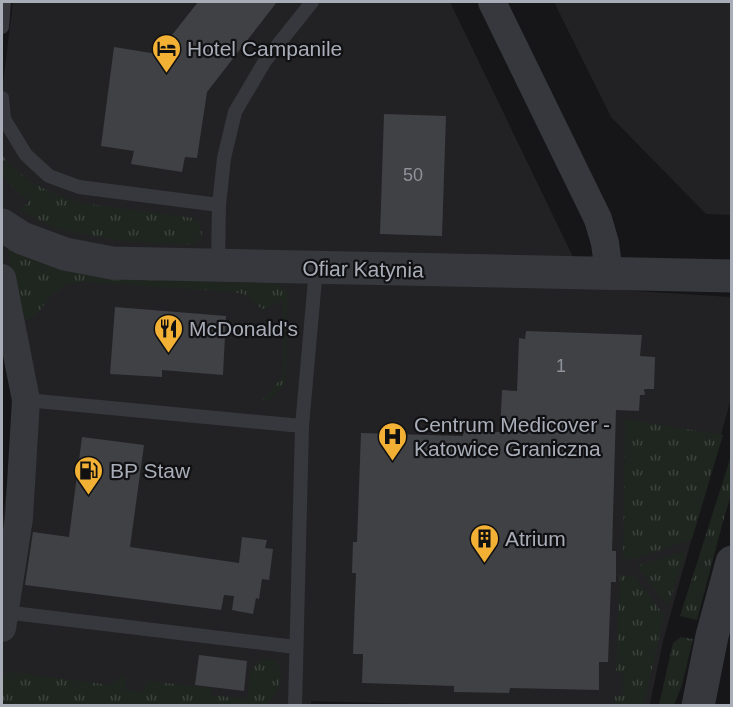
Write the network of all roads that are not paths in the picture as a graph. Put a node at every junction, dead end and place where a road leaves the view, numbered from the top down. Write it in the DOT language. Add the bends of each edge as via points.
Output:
graph roads {
  1 [pos="4,2"];
  2 [pos="312,2"];
  3 [pos="492,2"];
  4 [pos="2,27"];
  5 [pos="2,98"];
  6 [pos="219,206"];
  7 [pos="2,225"];
  8 [pos="218,265"];
  9 [pos="316,268"];
  10 [pos="609,274"];
  11 [pos="732,276"];
  12 [pos="2,278"];
  13 [pos="26,400"];
  14 [pos="302,426"];
  15 [pos="732,562"];
  16 [pos="3,620"];
  17 [pos="296,647"];
  18 [pos="295,705"];
  19 [pos="698,705"];
  1 -- 4 [label="lane"];
  2 -- 6 [label="lane" via="266,62 235,112 224,158"];
  3 -- 10 [label="street" via="598,219"];
  5 -- 6 [label="lane" via="4,119 26,155 49,176 79,187"];
  6 -- 8 [label="lane"];
  7 -- 8 [label="street, Ofiar Katynia" via="22,238 65,254 112,263"];
  8 -- 9 [label="street, Ofiar Katynia"];
  9 -- 10 [label="street, Ofiar Katynia"];
  9 -- 14 [label="lane"];
  10 -- 11 [label="street, Ofiar Katynia"];
  12 -- 13 [label="street"];
  13 -- 14 [label="lane"];
  13 -- 16 [label="street" via="18,518"];
  14 -- 17 [label="lane"];
  15 -- 19 [label="street"];
  16 -- 17 [label="lane"];
  17 -- 18 [label="lane"];
}
